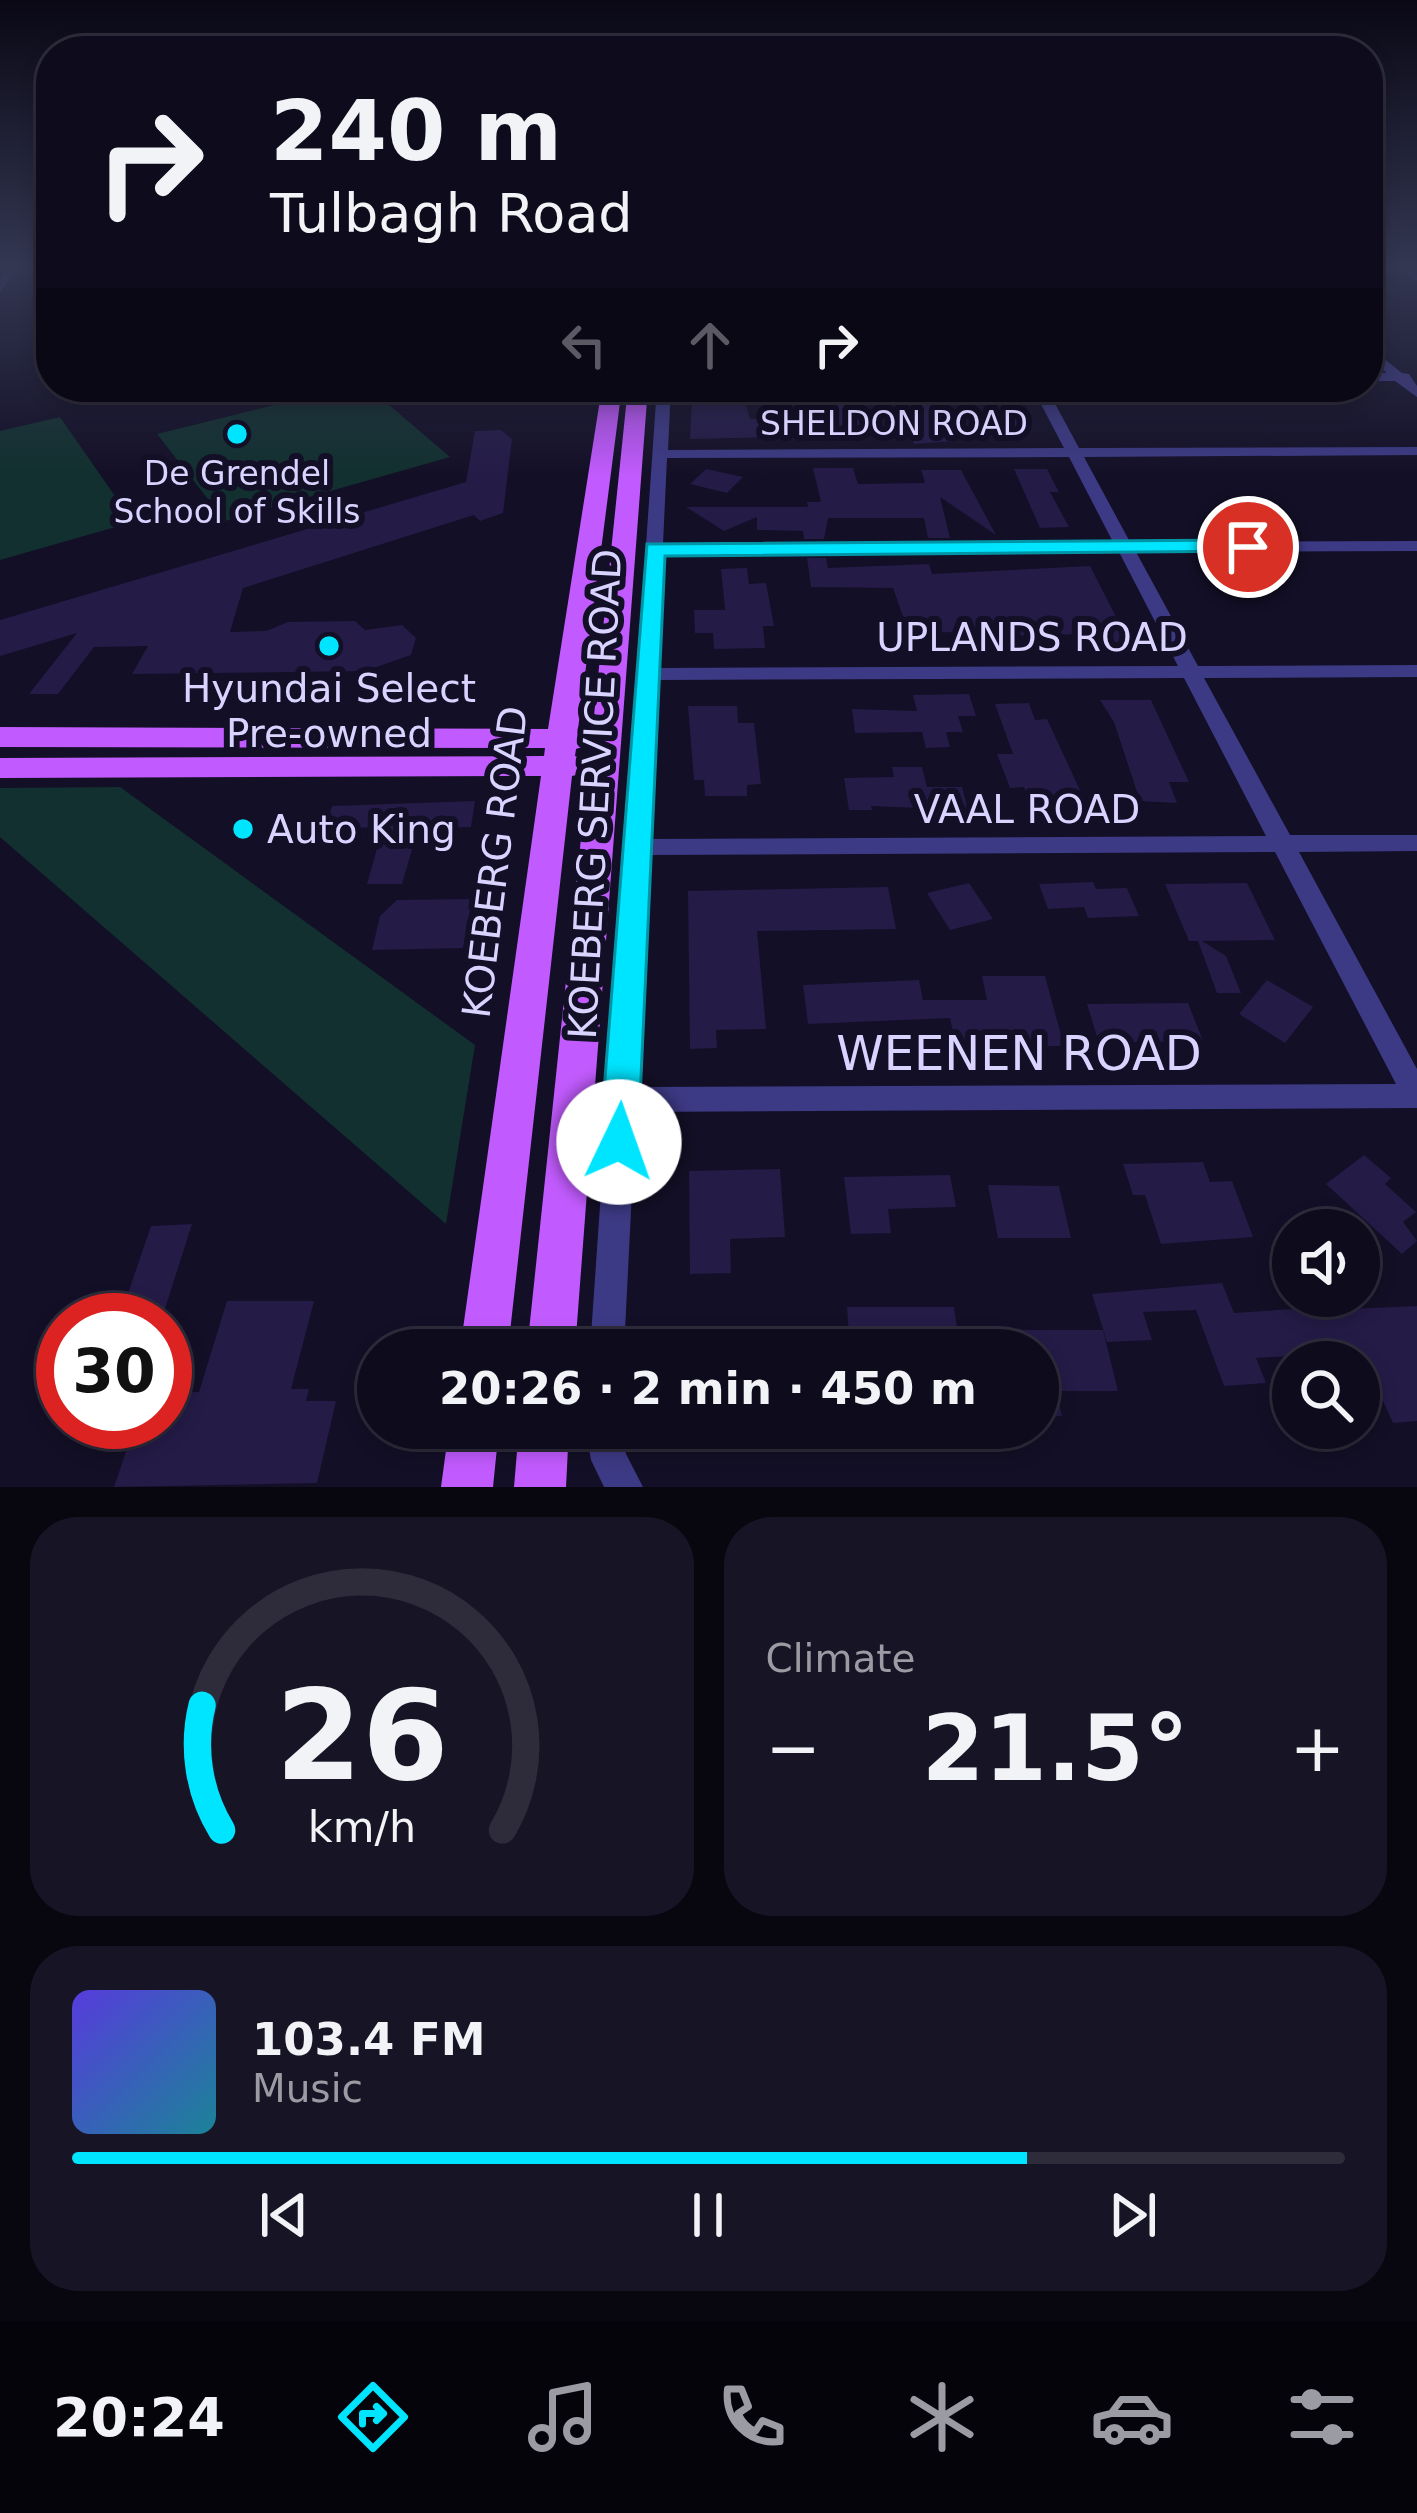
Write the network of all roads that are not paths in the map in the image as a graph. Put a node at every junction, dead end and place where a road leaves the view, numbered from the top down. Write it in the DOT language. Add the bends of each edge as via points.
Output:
graph roads {
  1 [pos="1383,363"];
  2 [pos="1399,376"];
  3 [pos="1417,376"];
  4 [pos="1383,377"];
  5 [pos="1417,393"];
  6 [pos="610,402"];
  7 [pos="636,402"];
  8 [pos="663,402"];
  9 [pos="1047,402"];
  10 [pos="1417,451"];
  11 [pos="1073,452"];
  12 [pos="660,454"];
  13 [pos="1417,546"];
  14 [pos="1122,547"];
  15 [pos="655,549"];
  16 [pos="1417,670"];
  17 [pos="1196,672"];
  18 [pos="647,674"];
  19 [pos="0,737"];
  20 [pos="561,753"];
  21 [pos="601,753"];
  22 [pos="0,768"];
  23 [pos="1417,843"];
  24 [pos="1285,844"];
  25 [pos="637,847"];
  26 [pos="1417,1096"];
  27 [pos="621,1100"];
  28 [pos="487,1329"];
  29 [pos="553,1329"];
  30 [pos="608,1329"];
  31 [pos="472,1449"];
  32 [pos="543,1449"];
  33 [pos="607,1449"];
  34 [pos="467,1487"];
  35 [pos="540,1487"];
  36 [pos="625,1487"];
  1 -- 2 [label="street"];
  2 -- 3 [label="street"];
  2 -- 4 [label="street"];
  2 -- 5 [label="street"];
  6 -- 20 [label="main road, KOEBERG ROAD"];
  7 -- 21 [label="main road"];
  8 -- 12 [label="street, KOEBERG SERVICE ROAD"];
  9 -- 11 [label="street"];
  10 -- 11 [label="street, SHELDON ROAD"];
  11 -- 12 [label="street, SHELDON ROAD"];
  11 -- 14 [label="street"];
  12 -- 15 [label="street, KOEBERG SERVICE ROAD"];
  13 -- 14 [label="street"];
  14 -- 15 [label="street"];
  14 -- 17 [label="street"];
  15 -- 18 [label="street, KOEBERG SERVICE ROAD"];
  16 -- 17 [label="street, UPLANDS ROAD"];
  17 -- 18 [label="street, UPLANDS ROAD"];
  17 -- 24 [label="street"];
  18 -- 25 [label="street, KOEBERG SERVICE ROAD"];
  19 -- 20 [label="main road"];
  20 -- 21 [label="main road"];
  20 -- 22 [label="main road"];
  20 -- 28 [label="main road, KOEBERG ROAD"];
  21 -- 29 [label="main road"];
  23 -- 24 [label="street, VAAL ROAD"];
  24 -- 25 [label="street, VAAL ROAD"];
  24 -- 26 [label="street"];
  25 -- 27 [label="street, KOEBERG SERVICE ROAD"];
  26 -- 27 [label="street, WEENEN ROAD"];
  27 -- 30 [label="street, KOEBERG SERVICE ROAD"];
  31 -- 34 [label="main road"];
  32 -- 35 [label="main road"];
  33 -- 36 [label="street"];
}
